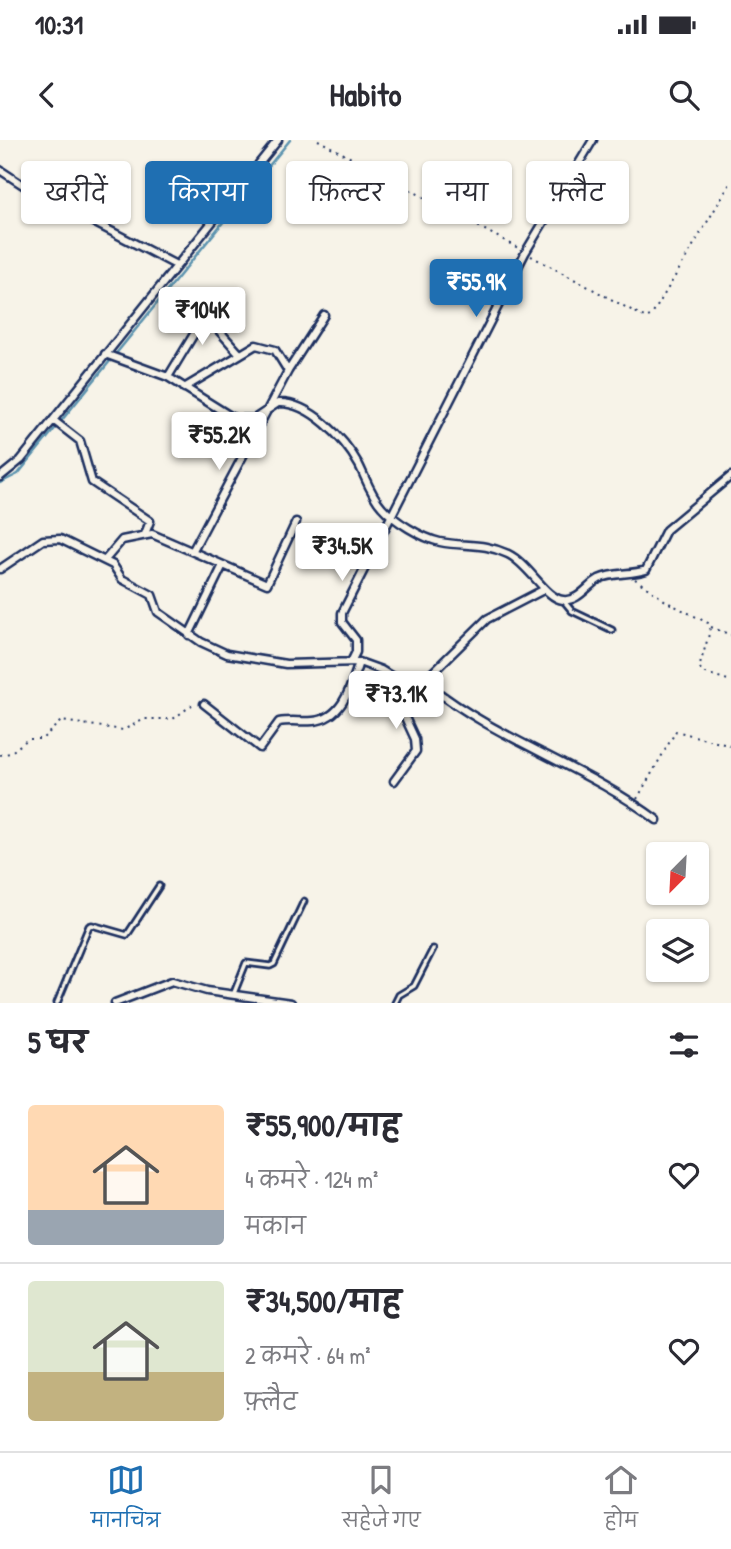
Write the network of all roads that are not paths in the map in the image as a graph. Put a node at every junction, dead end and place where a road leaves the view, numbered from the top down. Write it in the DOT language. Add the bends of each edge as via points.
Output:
graph roads {
  1 [pos="278,140"];
  2 [pos="593,140"];
  3 [pos="0,170"];
  4 [pos="176,265"];
  5 [pos="324,314"];
  6 [pos="239,353"];
  7 [pos="107,355"];
  8 [pos="288,371"];
  9 [pos="167,377"];
  10 [pos="184,388"];
  11 [pos="270,406"];
  12 [pos="57,423"];
  13 [pos="731,476"];
  14 [pos="0,477"];
  15 [pos="391,515"];
  16 [pos="296,522"];
  17 [pos="145,534"];
  18 [pos="193,550"];
  19 [pos="105,560"];
  20 [pos="223,565"];
  21 [pos="0,569"];
  22 [pos="545,589"];
  23 [pos="563,600"];
  24 [pos="612,630"];
  25 [pos="189,635"];
  26 [pos="351,662"];
  27 [pos="359,662"];
  28 [pos="412,689"];
  29 [pos="444,696"];
  30 [pos="204,704"];
  31 [pos="394,781"];
  32 [pos="657,820"];
  33 [pos="159,886"];
  34 [pos="304,901"];
  35 [pos="433,949"];
  36 [pos="233,995"];
  37 [pos="57,1003"];
  38 [pos="115,1003"];
  39 [pos="291,1003"];
  40 [pos="395,1003"];
  1 -- 4 [label="street"];
  2 -- 15 [label="street" via="525,253"];
  3 -- 4 [label="street"];
  4 -- 7 [label="street"];
  5 -- 8 [label="street"];
  6 -- 8 [label="street" via="256,345 270,347"];
  6 -- 9 [label="street" via="215,326 204,322"];
  6 -- 10 [label="street"];
  7 -- 9 [label="street"];
  7 -- 12 [label="street"];
  8 -- 11 [label="street"];
  9 -- 10 [label="street"];
  10 -- 11 [label="street" via="235,418 254,419"];
  11 -- 15 [label="street" via="287,403 300,407 330,428 358,463 374,497"];
  11 -- 18 [label="street"];
  12 -- 14 [label="street"];
  12 -- 17 [label="street" via="80,441 92,482 150,521"];
  13 -- 23 [label="street" via="666,530 646,570 600,579 572,599"];
  15 -- 22 [label="street" via="433,540 474,543 506,553 527,565"];
  15 -- 26 [label="street" via="342,613 342,622 356,640"];
  16 -- 20 [label="street" via="267,584"];
  17 -- 18 [label="street"];
  17 -- 19 [label="street" via="122,540"];
  18 -- 20 [label="street"];
  19 -- 21 [label="street" via="51,538"];
  19 -- 25 [label="street" via="117,568 122,579 149,592 158,612"];
  20 -- 25 [label="street"];
  22 -- 23 [label="street"];
  22 -- 29 [label="street" via="487,619 429,676 430,686"];
  23 -- 24 [label="lane" via="572,611"];
  25 -- 26 [label="street" via="227,654 257,661"];
  26 -- 27 [label="street"];
  27 -- 28 [label="street"];
  27 -- 30 [label="street" via="350,691 338,709 316,721 279,722 260,748"];
  28 -- 29 [label="street"];
  28 -- 31 [label="street" via="403,713 416,751"];
  29 -- 32 [label="street" via="635,803"];
  33 -- 37 [label="lane" via="127,935 89,926"];
  34 -- 36 [label="lane" via="274,964 246,962"];
  35 -- 40 [label="lane" via="414,986"];
  36 -- 38 [label="street" via="172,981"];
  36 -- 39 [label="street"];
}
